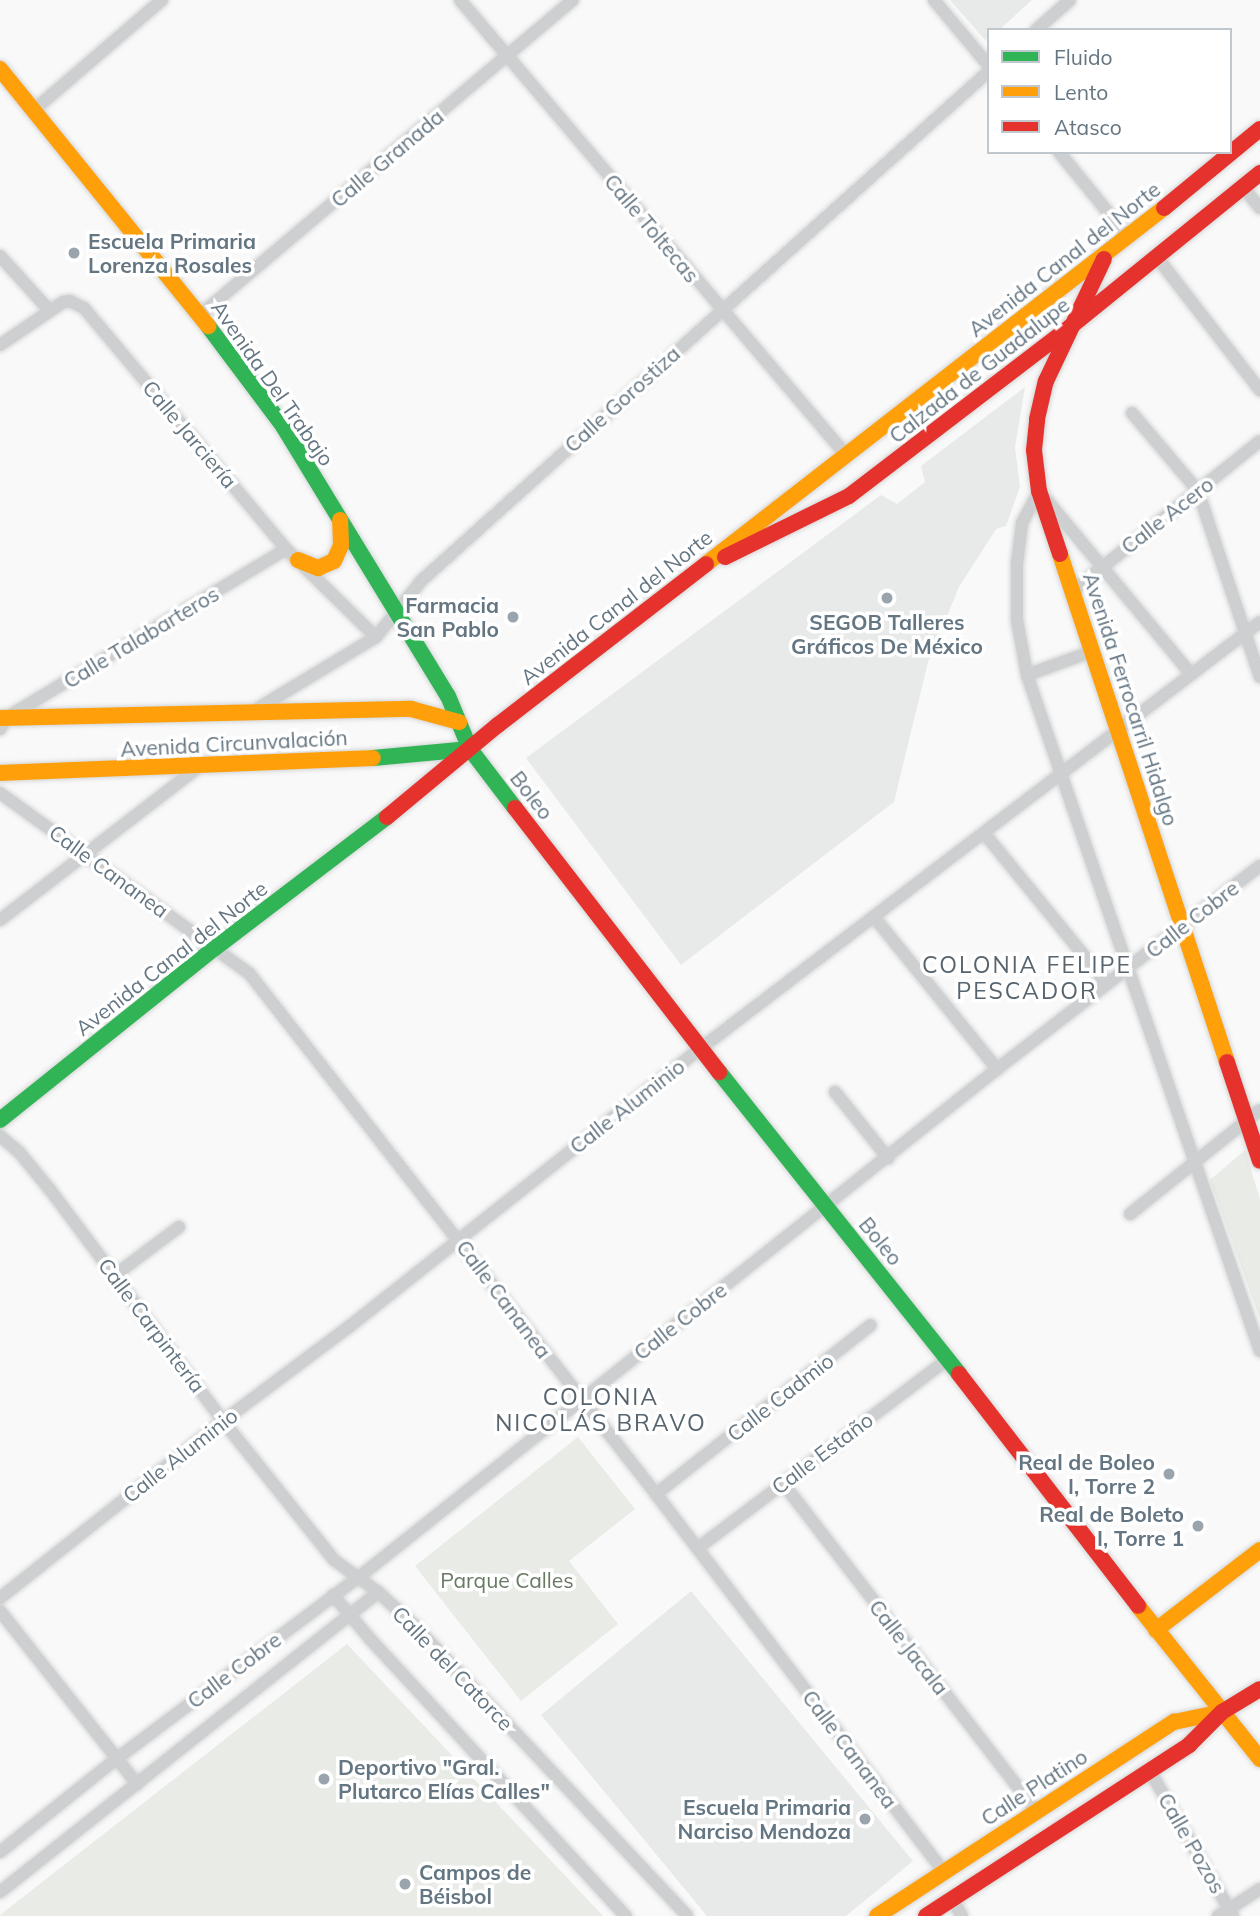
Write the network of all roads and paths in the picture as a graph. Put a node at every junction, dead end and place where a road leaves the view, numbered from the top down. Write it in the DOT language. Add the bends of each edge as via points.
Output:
graph roads {
  1 [pos="161,0"];
  2 [pos="460,0"];
  3 [pos="573,0"];
  4 [pos="934,0"];
  5 [pos="1070,0"];
  6 [pos="1038,28"];
  7 [pos="506,57"];
  8 [pos="987,66"];
  9 [pos="0,69"];
  10 [pos="987,71"];
  11 [pos="34,110"];
  12 [pos="1260,129"];
  13 [pos="1232,152"];
  14 [pos="1061,154"];
  15 [pos="1229,154"];
  16 [pos="1260,173"];
  17 [pos="1243,187"];
  18 [pos="1260,208"];
  19 [pos="1128,237"];
  20 [pos="1107,253"];
  21 [pos="0,256"];
  22 [pos="1156,256"];
  23 [pos="48,309"];
  24 [pos="721,309"];
  25 [pos="200,315"];
  26 [pos="1070,327"];
  27 [pos="0,345"];
  28 [pos="1260,390"];
  29 [pos="1132,413"];
  30 [pos="1260,441"];
  31 [pos="846,455"];
  32 [pos="1039,491"];
  33 [pos="1198,491"];
  34 [pos="340,520"];
  35 [pos="292,555"];
  36 [pos="1104,565"];
  37 [pos="702,566"];
  38 [pos="1074,590"];
  39 [pos="397,610"];
  40 [pos="1260,622"];
  41 [pos="1245,633"];
  42 [pos="376,637"];
  43 [pos="1093,651"];
  44 [pos="1191,674"];
  45 [pos="1027,675"];
  46 [pos="1260,677"];
  47 [pos="250,713"];
  48 [pos="2,722"];
  49 [pos="459,722"];
  50 [pos="1119,732"];
  51 [pos="470,749"];
  52 [pos="200,766"];
  53 [pos="0,773"];
  54 [pos="1061,774"];
  55 [pos="0,793"];
  56 [pos="984,833"];
  57 [pos="84,853"];
  58 [pos="1260,866"];
  59 [pos="874,917"];
  60 [pos="0,920"];
  61 [pos="1182,925"];
  62 [pos="215,948"];
  63 [pos="1130,968"];
  64 [pos="1107,984"];
  65 [pos="700,1049"];
  66 [pos="998,1069"];
  67 [pos="835,1092"];
  68 [pos="1254,1115"];
  69 [pos="0,1120"];
  70 [pos="0,1136"];
  71 [pos="888,1158"];
  72 [pos="1260,1161"];
  73 [pos="1196,1162"];
  74 [pos="825,1207"];
  75 [pos="1130,1214"];
  76 [pos="179,1227"];
  77 [pos="458,1238"];
  78 [pos="115,1275"];
  79 [pos="871,1325"];
  80 [pos="1260,1351"];
  81 [pos="948,1359"];
  82 [pos="581,1399"];
  83 [pos="223,1421"];
  84 [pos="782,1482"];
  85 [pos="656,1494"];
  86 [pos="698,1548"];
  87 [pos="1260,1550"];
  88 [pos="359,1577"];
  89 [pos="378,1592"];
  90 [pos="333,1595"];
  91 [pos="0,1598"];
  92 [pos="0,1611"];
  93 [pos="350,1617"];
  94 [pos="1156,1630"];
  95 [pos="1260,1689"];
  96 [pos="1222,1712"];
  97 [pos="1260,1759"];
  98 [pos="115,1760"];
  99 [pos="1150,1771"];
  100 [pos="137,1784"];
  101 [pos="1036,1811"];
  102 [pos="0,1852"];
  103 [pos="944,1872"];
  104 [pos="1260,1889"];
  105 [pos="0,1892"];
  106 [pos="952,1899"];
  107 [pos="1227,1914"];
  108 [pos="626,1916"];
  109 [pos="687,1916"];
  110 [pos="877,1916"];
  111 [pos="926,1916"];
  112 [pos="962,1916"];
  1 -- 11 [label="street"];
  2 -- 7 [label="street, Calle Toltecas"];
  3 -- 7 [label="street, Calle Granada"];
  4 -- 8 [label="street"];
  5 -- 6 [label="street"];
  7 -- 24 [label="street, Calle Toltecas"];
  7 -- 25 [label="street, Calle Granada"];
  9 -- 11 [label="main road, Avenida Del Trabajo"];
  10 -- 24 [label="street, Calle Gorostiza"];
  11 -- 25 [label="main road, Avenida Del Trabajo"];
  12 -- 13 [label="main road, Avenida Canal del Norte"];
  14 -- 19 [label="street"];
  15 -- 19 [label="main road, Avenida Canal del Norte"];
  16 -- 17 [label="main road, Calzada de Guadalupe"];
  17 -- 18 [label="street"];
  17 -- 22 [label="main road, Calzada de Guadalupe"];
  19 -- 20 [label="main road, Avenida Canal del Norte"];
  20 -- 26 [label="main road, Avenida Ferrocarril Hidalgo"];
  20 -- 31 [label="main road, Avenida Canal del Norte"];
  21 -- 23 [label="street"];
  22 -- 26 [label="main road, Calzada de Guadalupe"];
  22 -- 28 [label="street"];
  23 -- 27 [label="street"];
  23 -- 35 [label="street, Calle Jarciería" via="70,301 84,308"];
  24 -- 31 [label="street, Calle Toltecas"];
  24 -- 39 [label="street, Calle Gorostiza" via="421,581"];
  25 -- 34 [label="main road, Avenida Del Trabajo" via="283,426"];
  26 -- 32 [label="main road, Avenida Ferrocarril Hidalgo" via="1046,381 1037,419 1034,450"];
  26 -- 37 [label="main road, Calzada de Guadalupe" via="849,496"];
  29 -- 33 [label="street"];
  30 -- 33 [label="street, Calle Acero"];
  31 -- 37 [label="main road, Avenida Canal del Norte"];
  32 -- 36 [label="street"];
  32 -- 38 [label="main road, Avenida Ferrocarril Hidalgo"];
  32 -- 45 [label="street" via="1022,523 1018,555 1017,620"];
  33 -- 36 [label="street, Calle Acero"];
  33 -- 41 [label="street"];
  34 -- 35 [label="main road" via="341,545 334,561 318,568"];
  34 -- 39 [label="main road, Avenida Del Trabajo"];
  35 -- 42 [label="street, Calle Jarciería"];
  35 -- 48 [label="street, Calle Talabarteros"];
  36 -- 38 [label="street, Calle Acero"];
  36 -- 44 [label="street"];
  37 -- 51 [label="main road, Avenida Canal del Norte"];
  38 -- 43 [label="main road, Avenida Ferrocarril Hidalgo"];
  39 -- 42 [label="street, Calle Gorostiza"];
  39 -- 49 [label="main road, Avenida Del Trabajo"];
  40 -- 41 [label="street, Calle Aluminio"];
  41 -- 44 [label="street, Calle Aluminio"];
  41 -- 46 [label="street"];
  42 -- 47 [label="street, Calle Gorostiza"];
  43 -- 45 [label="street"];
  43 -- 50 [label="main road, Avenida Ferrocarril Hidalgo"];
  44 -- 50 [label="street, Calle Aluminio"];
  45 -- 54 [label="street"];
  47 -- 48 [label="main road, Avenida Circunvalación"];
  47 -- 49 [label="main road, Avenida Circunvalación" via="411,709"];
  49 -- 51 [label="main road, Avenida Del Trabajo"];
  50 -- 54 [label="street, Calle Aluminio"];
  50 -- 61 [label="main road, Avenida Ferrocarril Hidalgo"];
  51 -- 52 [label="main road, Avenida Circunvalación"];
  51 -- 62 [label="main road, Avenida Canal del Norte"];
  51 -- 65 [label="main road, Boleo"];
  52 -- 53 [label="main road, Avenida Circunvalación"];
  52 -- 57 [label="street"];
  54 -- 56 [label="street, Calle Aluminio"];
  54 -- 63 [label="street"];
  55 -- 57 [label="street, Calle Cananea"];
  56 -- 59 [label="street, Calle Aluminio"];
  56 -- 64 [label="street"];
  57 -- 60 [label="street"];
  57 -- 62 [label="street, Calle Cananea"];
  58 -- 61 [label="street, Calle Cobre"];
  59 -- 65 [label="street, Calle Aluminio"];
  59 -- 66 [label="street"];
  61 -- 63 [label="street, Calle Cobre"];
  61 -- 68 [label="main road, Avenida Ferrocarril Hidalgo"];
  62 -- 69 [label="main road, Avenida Canal del Norte"];
  62 -- 77 [label="street, Calle Cananea" via="249,973"];
  63 -- 64 [label="street, Calle Cobre"];
  63 -- 73 [label="street"];
  64 -- 66 [label="street, Calle Cobre"];
  65 -- 74 [label="main road, Boleo"];
  65 -- 77 [label="street, Calle Aluminio"];
  66 -- 71 [label="street, Calle Cobre"];
  67 -- 71 [label="street"];
  68 -- 72 [label="main road, Avenida Ferrocarril Hidalgo"];
  68 -- 73 [label="street"];
  70 -- 78 [label="street, Calle Carpintería" via="19,1152"];
  71 -- 74 [label="street, Calle Cobre"];
  73 -- 75 [label="street"];
  73 -- 80 [label="street"];
  74 -- 81 [label="main road, Boleo"];
  74 -- 82 [label="street, Calle Cobre"];
  76 -- 78 [label="street"];
  77 -- 82 [label="street, Calle Cananea"];
  77 -- 83 [label="street, Calle Aluminio" via="351,1326"];
  78 -- 83 [label="street, Calle Carpintería"];
  79 -- 85 [label="street, Calle Cadmio"];
  81 -- 84 [label="street, Calle Estaño"];
  81 -- 94 [label="main road, Boleo"];
  82 -- 85 [label="street, Calle Cananea"];
  82 -- 88 [label="street, Calle Cobre"];
  83 -- 88 [label="street, Calle Carpintería" via="334,1560"];
  83 -- 91 [label="street, Calle Aluminio"];
  84 -- 86 [label="street, Calle Estaño"];
  84 -- 101 [label="street, Calle Jacala"];
  85 -- 86 [label="street, Calle Cananea"];
  86 -- 103 [label="street, Calle Cananea"];
  87 -- 94 [label="main road"];
  88 -- 89 [label="street, Calle del Catorce"];
  88 -- 90 [label="street, Calle Cobre"];
  89 -- 93 [label="street, Calle Cobre"];
  89 -- 109 [label="street, Calle del Catorce"];
  90 -- 93 [label="street, Calle del Catorce"];
  90 -- 98 [label="street, Calle Cobre"];
  92 -- 98 [label="street"];
  93 -- 100 [label="street, Calle Cobre"];
  93 -- 108 [label="street, Calle del Catorce"];
  94 -- 96 [label="main road, Boleo"];
  95 -- 96 [label="main road, Calle Platino"];
  96 -- 97 [label="main road, Boleo"];
  96 -- 99 [label="main road, Calle Platino" via="1189,1745"];
  96 -- 101 [label="main road, Calle Platino" via="1174,1721"];
  98 -- 100 [label="street"];
  98 -- 102 [label="street, Calle Cobre"];
  99 -- 106 [label="main road, Calle Platino"];
  99 -- 107 [label="street, Calle Pozos"];
  100 -- 105 [label="street, Calle Cobre"];
  101 -- 103 [label="main road, Calle Platino"];
  103 -- 110 [label="main road, Calle Platino"];
  104 -- 107 [label="street"];
  106 -- 111 [label="main road, Calle Platino"];
  106 -- 112 [label="street"];
}
